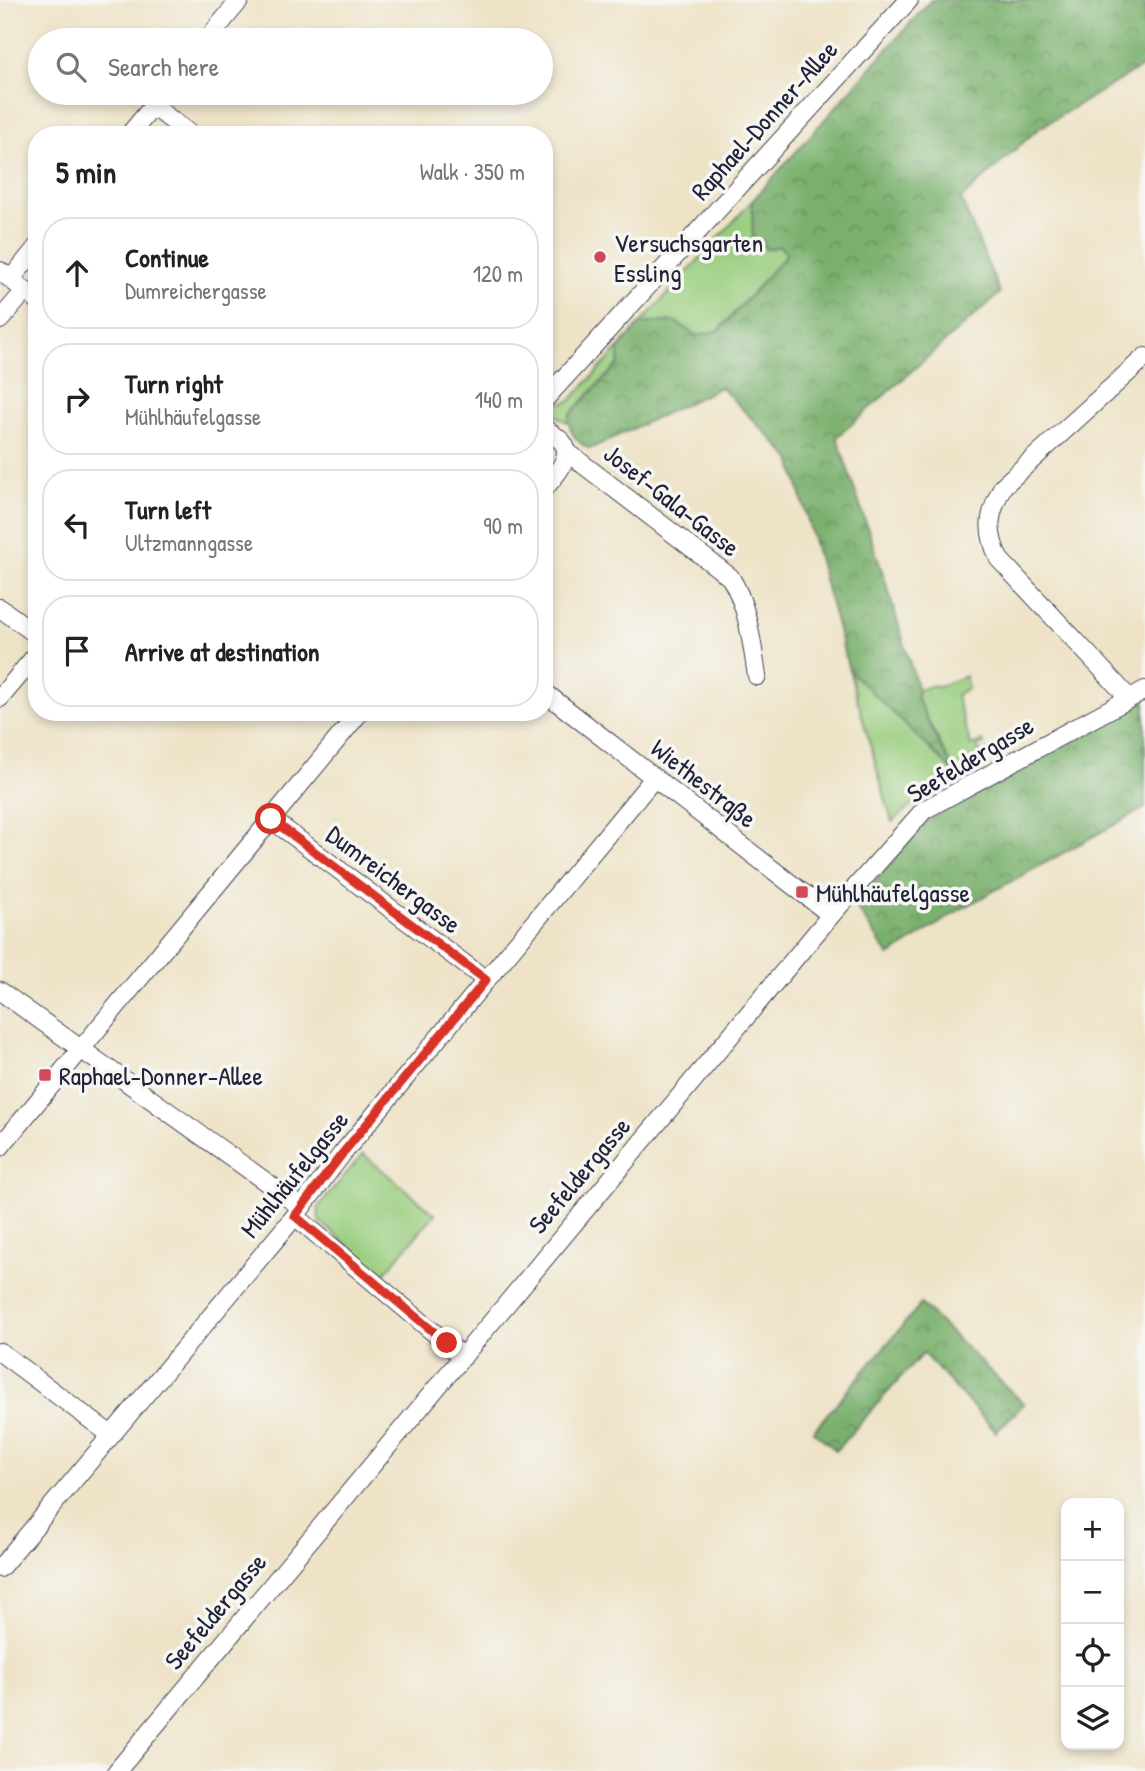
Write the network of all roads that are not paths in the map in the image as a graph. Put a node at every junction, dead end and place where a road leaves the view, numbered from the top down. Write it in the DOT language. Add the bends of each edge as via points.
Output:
graph roads {
  1 [pos="240,0"];
  2 [pos="909,0"];
  3 [pos="217,28"];
  4 [pos="154,105"];
  5 [pos="164,105"];
  6 [pos="136,126"];
  7 [pos="183,126"];
  8 [pos="28,255"];
  9 [pos="5,275"];
  10 [pos="28,293"];
  11 [pos="28,297"];
  12 [pos="0,320"];
  13 [pos="1145,358"];
  14 [pos="553,390"];
  15 [pos="553,435"];
  16 [pos="567,452"];
  17 [pos="553,477"];
  18 [pos="0,608"];
  19 [pos="28,628"];
  20 [pos="28,665"];
  21 [pos="757,676"];
  22 [pos="1145,690"];
  23 [pos="0,698"];
  24 [pos="1129,698"];
  25 [pos="553,699"];
  26 [pos="353,721"];
  27 [pos="654,778"];
  28 [pos="271,819"];
  29 [pos="831,915"];
  30 [pos="486,980"];
  31 [pos="0,992"];
  32 [pos="80,1050"];
  33 [pos="0,1147"];
  34 [pos="298,1212"];
  35 [pos="0,1352"];
  36 [pos="463,1357"];
  37 [pos="111,1435"];
  38 [pos="0,1568"];
  39 [pos="117,1771"];
  1 -- 3 [label="street"];
  2 -- 14 [label="street, Raphael-Donner-Allee"];
  4 -- 6 [label="street"];
  5 -- 7 [label="street"];
  8 -- 9 [label="street"];
  9 -- 10 [label="street"];
  11 -- 12 [label="street"];
  13 -- 24 [label="street" via="1003,486 989,523 999,559"];
  15 -- 16 [label="street"];
  16 -- 17 [label="street"];
  16 -- 21 [label="street, Josef-Gala-Gasse" via="730,577"];
  18 -- 19 [label="street"];
  20 -- 23 [label="street"];
  22 -- 24 [label="street, Seefeldergasse"];
  24 -- 29 [label="street, Seefeldergasse" via="924,810"];
  25 -- 27 [label="street, Wiethestraße"];
  26 -- 28 [label="street"];
  27 -- 29 [label="street, Wiethestraße"];
  27 -- 30 [label="street, Mühlhäufelgasse"];
  28 -- 30 [label="street, Dumreichergasse"];
  28 -- 32 [label="street"];
  29 -- 36 [label="street, Seefeldergasse"];
  30 -- 34 [label="street, Mühlhäufelgasse"];
  31 -- 32 [label="street"];
  32 -- 33 [label="street"];
  32 -- 34 [label="street"];
  34 -- 36 [label="street"];
  34 -- 37 [label="street, Mühlhäufelgasse"];
  35 -- 37 [label="street"];
  36 -- 39 [label="street, Seefeldergasse"];
  37 -- 38 [label="street, Mühlhäufelgasse"];
}
